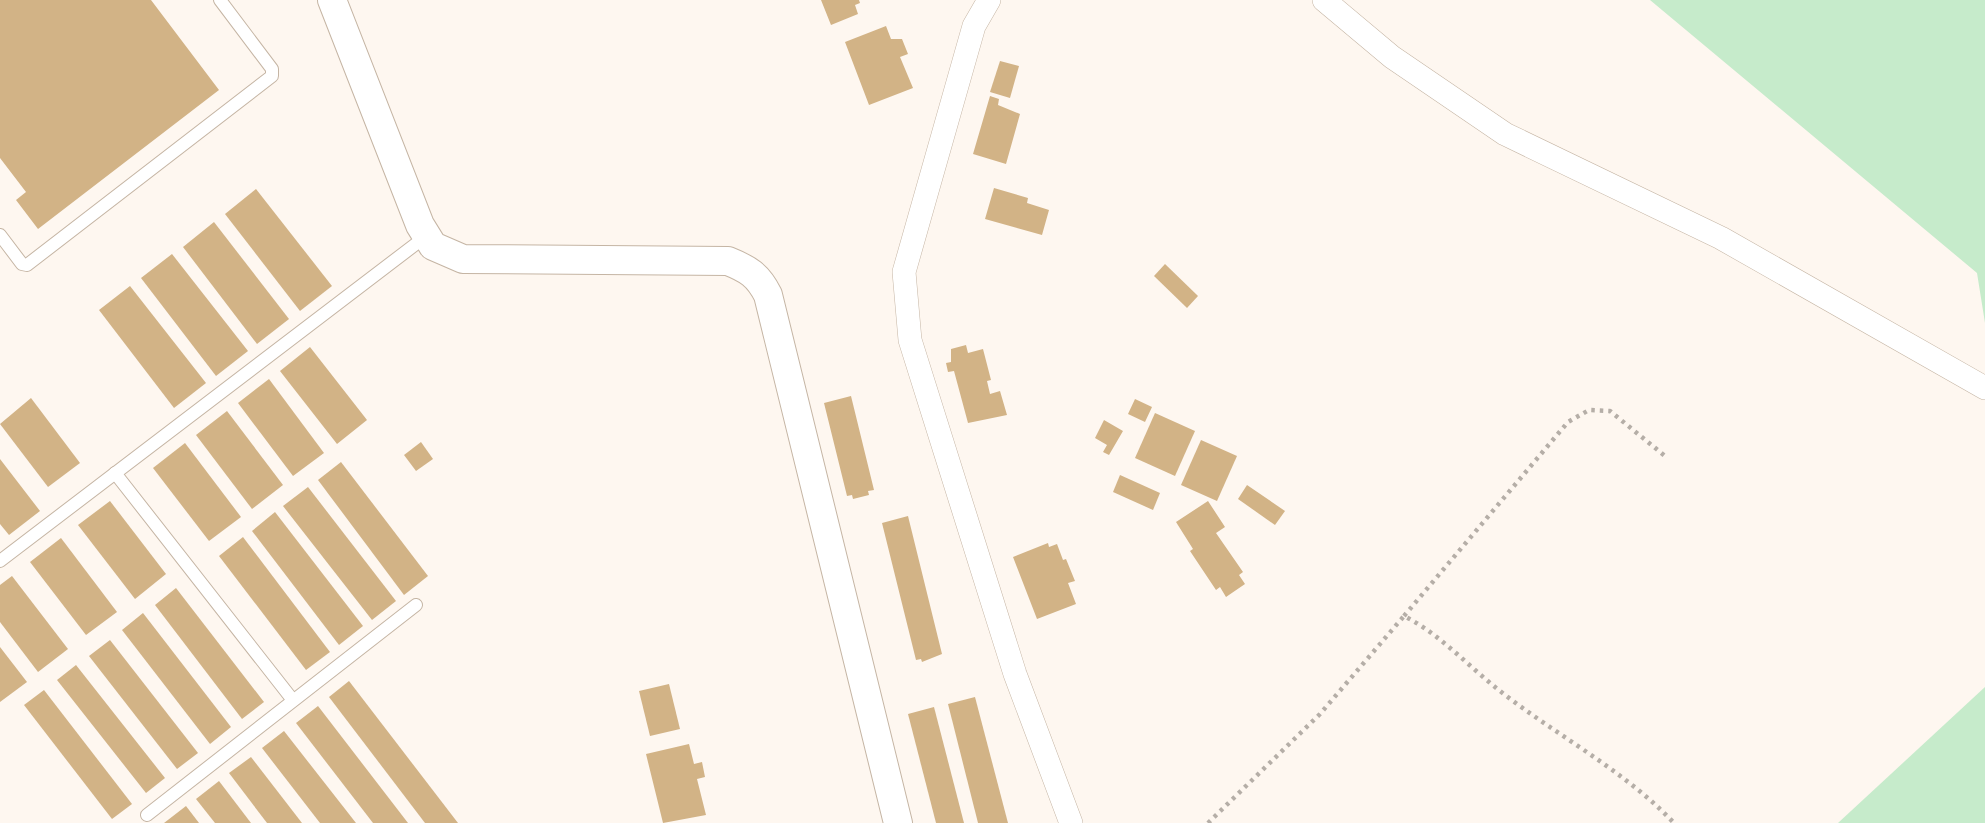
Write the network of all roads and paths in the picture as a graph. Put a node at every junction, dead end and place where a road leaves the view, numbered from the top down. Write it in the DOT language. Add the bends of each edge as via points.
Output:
graph roads {
  1 [pos="220,0"];
  2 [pos="332,0"];
  3 [pos="989,0"];
  4 [pos="1324,0"];
  5 [pos="0,236"];
  6 [pos="425,237"];
  7 [pos="1985,388"];
  8 [pos="1665,456"];
  9 [pos="115,473"];
  10 [pos="0,561"];
  11 [pos="416,605"];
  12 [pos="1404,616"];
  13 [pos="292,699"];
  14 [pos="147,815"];
  15 [pos="898,823"];
  16 [pos="1071,823"];
  17 [pos="1208,823"];
  18 [pos="1674,823"];
  1 -- 5 [label="lane" via="272,68 272,76 27,265"];
  2 -- 6 [label="street"];
  3 -- 16 [label="street" via="974,26 904,272 905,305 910,340 1015,674"];
  4 -- 7 [label="street" via="1392,57 1505,134 1721,238"];
  6 -- 9 [label="lane"];
  6 -- 15 [label="street" via="443,253 463,259 704,259 728,261 760,279 768,295"];
  8 -- 12 [label="path" via="1610,411 1590,410 1568,422"];
  9 -- 10 [label="lane"];
  9 -- 13 [label="lane"];
  11 -- 13 [label="lane"];
  12 -- 17 [label="path" via="1320,714"];
  12 -- 18 [label="path" via="1643,793"];
  13 -- 14 [label="lane"];
}
